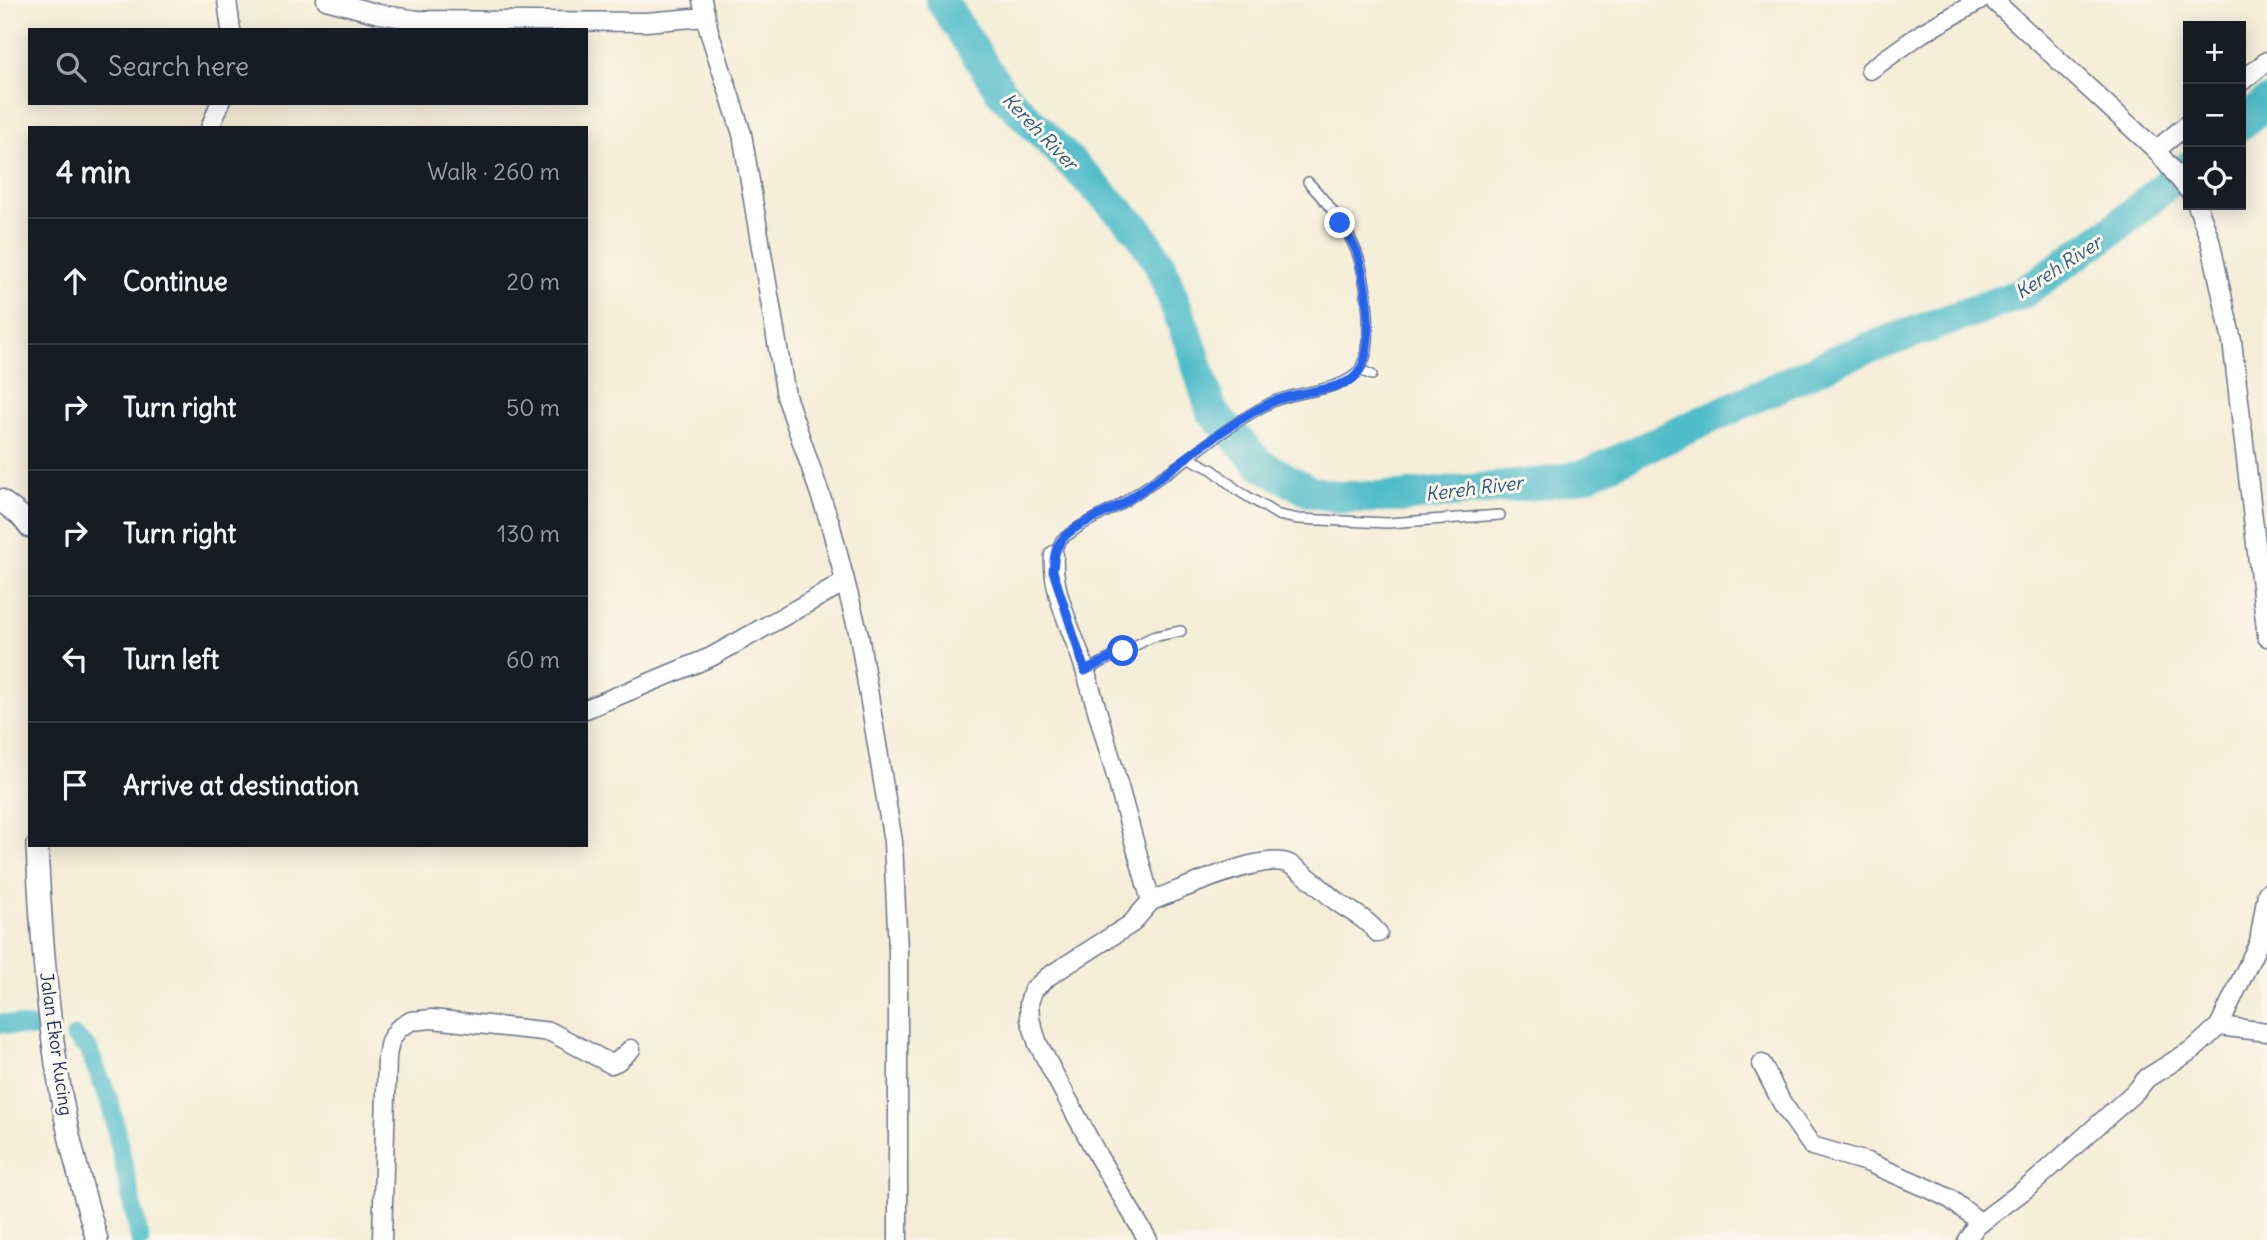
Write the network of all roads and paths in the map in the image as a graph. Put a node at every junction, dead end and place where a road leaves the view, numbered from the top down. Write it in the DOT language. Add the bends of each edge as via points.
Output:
graph roads {
  1 [pos="227,0"];
  2 [pos="326,0"];
  3 [pos="1981,0"];
  4 [pos="1993,0"];
  5 [pos="704,8"];
  6 [pos="231,28"];
  7 [pos="2267,61"];
  8 [pos="1870,70"];
  9 [pos="2246,78"];
  10 [pos="219,105"];
  11 [pos="212,126"];
  12 [pos="2183,128"];
  13 [pos="2156,150"];
  14 [pos="1308,182"];
  15 [pos="2183,182"];
  16 [pos="2199,210"];
  17 [pos="1360,370"];
  18 [pos="1372,375"];
  19 [pos="1189,458"];
  20 [pos="0,500"];
  21 [pos="1500,514"];
  22 [pos="28,525"];
  23 [pos="1054,555"];
  24 [pos="845,582"];
  25 [pos="1181,631"];
  26 [pos="2267,637"];
  27 [pos="1085,671"];
  28 [pos="588,708"];
  29 [pos="37,847"];
  30 [pos="2267,893"];
  31 [pos="1151,901"];
  32 [pos="1378,933"];
  33 [pos="2219,1026"];
  34 [pos="2267,1032"];
  35 [pos="631,1049"];
  36 [pos="1762,1064"];
  37 [pos="1981,1223"];
  38 [pos="97,1240"];
  39 [pos="382,1240"];
  40 [pos="898,1240"];
  41 [pos="1148,1240"];
  42 [pos="1967,1240"];
  1 -- 6 [label="street"];
  2 -- 5 [label="street" via="416,20 646,22"];
  3 -- 8 [label="street" via="1922,33"];
  4 -- 13 [label="street"];
  5 -- 24 [label="street" via="742,134 786,396 830,523"];
  7 -- 9 [label="street"];
  10 -- 11 [label="street"];
  12 -- 13 [label="street"];
  13 -- 15 [label="street"];
  14 -- 17 [label="lane" via="1324,199 1357,253 1368,325 1367,351"];
  16 -- 26 [label="street" via="2232,341"];
  17 -- 18 [label="lane"];
  17 -- 19 [label="lane" via="1341,383 1271,402"];
  19 -- 21 [label="lane" via="1278,515 1298,519 1388,523"];
  19 -- 23 [label="lane" via="1061,540"];
  20 -- 22 [label="street"];
  23 -- 27 [label="street" via="1053,571"];
  24 -- 28 [label="street" via="710,657"];
  24 -- 40 [label="street" via="859,635 893,842 898,951"];
  25 -- 27 [label="lane" via="1152,636"];
  27 -- 31 [label="street"];
  29 -- 38 [label="street, Jalan Ekor Kucing" via="56,1066"];
  30 -- 33 [label="street" via="2259,942"];
  31 -- 32 [label="street" via="1242,867 1287,863"];
  31 -- 41 [label="street" via="1132,924 1049,976 1034,990 1029,1003 1038,1044"];
  33 -- 34 [label="street"];
  33 -- 37 [label="street" via="2147,1078 2032,1184"];
  35 -- 39 [label="street" via="611,1063 551,1032 432,1019 411,1021 398,1029 390,1041 386,1068"];
  36 -- 37 [label="street" via="1812,1146 1930,1189"];
  37 -- 42 [label="street"];
}
